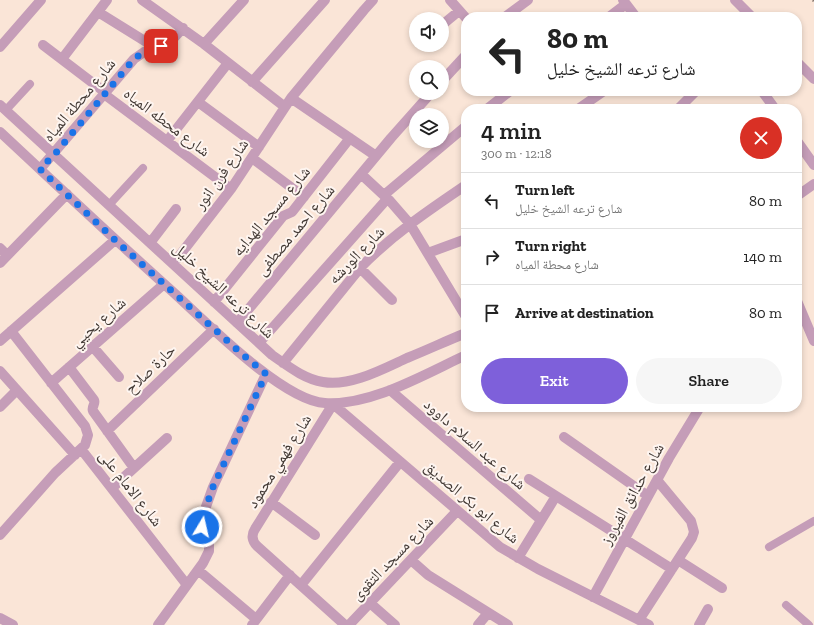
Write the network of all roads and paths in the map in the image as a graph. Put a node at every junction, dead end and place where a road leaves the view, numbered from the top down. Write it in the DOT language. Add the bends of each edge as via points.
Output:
graph roads {
  1 [pos="41,0"];
  2 [pos="107,0"];
  3 [pos="244,0"];
  4 [pos="325,0"];
  5 [pos="373,0"];
  6 [pos="450,0"];
  7 [pos="528,0"];
  8 [pos="735,0"];
  9 [pos="144,1"];
  10 [pos="625,2"];
  11 [pos="98,12"];
  12 [pos="461,12"];
  13 [pos="512,12"];
  14 [pos="614,12"];
  15 [pos="632,12"];
  16 [pos="747,12"];
  17 [pos="461,15"];
  18 [pos="449,22"];
  19 [pos="183,28"];
  20 [pos="204,44"];
  21 [pos="43,45"];
  22 [pos="0,47"];
  23 [pos="156,48"];
  24 [pos="62,59"];
  25 [pos="461,60"];
  26 [pos="228,63"];
  27 [pos="802,67"];
  28 [pos="449,73"];
  29 [pos="814,79"];
  30 [pos="252,82"];
  31 [pos="30,84"];
  32 [pos="105,93"];
  33 [pos="504,96"];
  34 [pos="597,96"];
  35 [pos="689,96"];
  36 [pos="292,98"];
  37 [pos="425,100"];
  38 [pos="198,102"];
  39 [pos="493,104"];
  40 [pos="585,104"];
  41 [pos="682,104"];
  42 [pos="3,107"];
  43 [pos="285,107"];
  44 [pos="461,130"];
  45 [pos="0,133"];
  46 [pos="350,138"];
  47 [pos="167,141"];
  48 [pos="259,147"];
  49 [pos="802,148"];
  50 [pos="54,155"];
  51 [pos="376,156"];
  52 [pos="252,158"];
  53 [pos="814,165"];
  54 [pos="143,168"];
  55 [pos="40,169"];
  56 [pos="361,174"];
  57 [pos="814,184"];
  58 [pos="461,188"];
  59 [pos="231,189"];
  60 [pos="802,192"];
  61 [pos="67,194"];
  62 [pos="304,197"];
  63 [pos="386,197"];
  64 [pos="109,205"];
  65 [pos="176,209"];
  66 [pos="410,224"];
  67 [pos="115,240"];
  68 [pos="461,241"];
  69 [pos="150,243"];
  70 [pos="428,252"];
  71 [pos="2,255"];
  72 [pos="173,264"];
  73 [pos="360,268"];
  74 [pos="164,284"];
  75 [pos="392,300"];
  76 [pos="214,302"];
  77 [pos="461,308"];
  78 [pos="802,313"];
  79 [pos="237,323"];
  80 [pos="214,329"];
  81 [pos="11,332"];
  82 [pos="461,334"];
  83 [pos="0,341"];
  84 [pos="814,341"];
  85 [pos="259,343"];
  86 [pos="93,347"];
  87 [pos="461,357"];
  88 [pos="283,363"];
  89 [pos="69,367"];
  90 [pos="0,371"];
  91 [pos="266,374"];
  92 [pos="119,377"];
  93 [pos="51,383"];
  94 [pos="17,390"];
  95 [pos="390,390"];
  96 [pos="333,404"];
  97 [pos="0,407"];
  98 [pos="697,412"];
  99 [pos="107,431"];
  100 [pos="564,437"];
  101 [pos="167,438"];
  102 [pos="78,452"];
  103 [pos="400,462"];
  104 [pos="134,468"];
  105 [pos="529,479"];
  106 [pos="657,480"];
  107 [pos="112,488"];
  108 [pos="556,496"];
  109 [pos="648,496"];
  110 [pos="271,502"];
  111 [pos="457,511"];
  112 [pos="541,520"];
  113 [pos="814,521"];
  114 [pos="315,535"];
  115 [pos="0,536"];
  116 [pos="625,540"];
  117 [pos="769,548"];
  118 [pos="518,558"];
  119 [pos="410,560"];
  120 [pos="678,560"];
  121 [pos="672,569"];
  122 [pos="198,570"];
  123 [pos="290,575"];
  124 [pos="187,585"];
  125 [pos="301,585"];
  126 [pos="722,588"];
  127 [pos="593,597"];
  128 [pos="370,603"];
  129 [pos="786,605"];
  130 [pos="708,609"];
  131 [pos="488,613"];
  132 [pos="0,618"];
  133 [pos="639,620"];
  134 [pos="254,622"];
  135 [pos="13,625"];
  136 [pos="158,625"];
  137 [pos="345,625"];
  138 [pos="349,625"];
  139 [pos="395,625"];
  140 [pos="478,625"];
  141 [pos="508,625"];
  142 [pos="649,625"];
  143 [pos="698,625"];
  144 [pos="809,625"];
  1 -- 22 [label="street"];
  2 -- 11 [label="street"];
  3 -- 20 [label="street"];
  4 -- 30 [label="street"];
  5 -- 36 [label="street, شارع فرن انور"];
  6 -- 12 [label="street"];
  7 -- 13 [label="street"];
  8 -- 16 [label="street"];
  9 -- 19 [label="street"];
  10 -- 14 [label="street"];
  10 -- 15 [label="street"];
  11 -- 23 [label="street"];
  11 -- 24 [label="street"];
  17 -- 18 [label="street"];
  19 -- 20 [label="street"];
  19 -- 23 [label="street, شارع محطة المياه" via="170,43"];
  20 -- 26 [label="street"];
  21 -- 24 [label="street, شارع محطه المياه"];
  23 -- 32 [label="street, شارع محطة المياه" via="134,59"];
  24 -- 32 [label="street, شارع محطه المياه"];
  25 -- 28 [label="street"];
  26 -- 30 [label="street"];
  26 -- 38 [label="street"];
  27 -- 29 [label="street"];
  30 -- 43 [label="street"];
  31 -- 42 [label="lane"];
  32 -- 47 [label="street, شارع محطه المياه"];
  32 -- 50 [label="street, شارع محطة المياه"];
  33 -- 39 [label="street"];
  34 -- 40 [label="street"];
  35 -- 41 [label="street"];
  36 -- 43 [label="street, شارع فرن انور"];
  36 -- 46 [label="street"];
  37 -- 51 [label="street, شارع احمد مصطفى"];
  38 -- 47 [label="street"];
  38 -- 48 [label="street"];
  42 -- 50 [label="street, شارع ترعه الشيخ خليل"];
  43 -- 48 [label="street, شارع فرن انور"];
  44 -- 63 [label="street"];
  45 -- 55 [label="street"];
  46 -- 51 [label="street"];
  46 -- 62 [label="street, شارع مسجد الهدايه"];
  47 -- 59 [label="street, شارع محطه المياه"];
  48 -- 52 [label="street, شارع فرن انور"];
  49 -- 53 [label="street"];
  50 -- 55 [label="street, شارع محطة المياه"];
  50 -- 64 [label="street, شارع ترعه الشيخ خليل"];
  51 -- 56 [label="street, شارع احمد مصطفى"];
  52 -- 59 [label="street, شارع فرن انور"];
  52 -- 62 [label="street"];
  54 -- 64 [label="lane"];
  55 -- 61 [label="street"];
  56 -- 63 [label="street"];
  56 -- 79 [label="street, شارع احمد مصطفى"];
  57 -- 60 [label="street"];
  58 -- 66 [label="street, شارع الورشه"];
  59 -- 72 [label="street, شارع فرن انور"];
  61 -- 67 [label="street"];
  61 -- 71 [label="street"];
  62 -- 76 [label="street, شارع مسجد الهدايه" via="292,212 281,218"];
  63 -- 66 [label="street"];
  63 -- 85 [label="street"];
  64 -- 69 [label="street, شارع ترعه الشيخ خليل"];
  65 -- 69 [label="street"];
  66 -- 70 [label="street"];
  66 -- 73 [label="street, شارع الورشه"];
  67 -- 74 [label="street"];
  67 -- 81 [label="street"];
  68 -- 70 [label="street"];
  69 -- 72 [label="street, شارع ترعه الشيخ خليل"];
  70 -- 77 [label="street"];
  72 -- 76 [label="street, شارع ترعه الشيخ خليل"];
  73 -- 75 [label="street"];
  73 -- 88 [label="street, شارع الورشه"];
  74 -- 80 [label="street"];
  74 -- 86 [label="street, شارع يحيي"];
  76 -- 79 [label="street, شارع ترعه الشيخ خليل"];
  78 -- 84 [label="street"];
  79 -- 85 [label="street, شارع ترعه الشيخ خليل"];
  80 -- 91 [label="street"];
  80 -- 99 [label="street, حارة صلاح"];
  81 -- 83 [label="street"];
  81 -- 93 [label="street, شارع الامام على"];
  82 -- 88 [label="street, شارع ترعه الشيخ خليل" via="378,372 340,383 308,378"];
  85 -- 88 [label="street, شارع ترعه الشيخ خليل"];
  86 -- 89 [label="street, شارع يحيي"];
  86 -- 92 [label="street"];
  87 -- 95 [label="street"];
  89 -- 93 [label="street, شارع يحيي"];
  89 -- 99 [label="street" via="94,400 93,412"];
  90 -- 94 [label="street"];
  91 -- 96 [label="street" via="301,396"];
  91 -- 122 [label="street" via="213,487 204,512 202,524 209,551"];
  93 -- 102 [label="street, شارع الامام على" via="87,430 87,440"];
  94 -- 97 [label="street"];
  94 -- 102 [label="street"];
  95 -- 96 [label="street" via="362,399"];
  95 -- 112 [label="street, شارع عبد السلام داوود"];
  96 -- 103 [label="street, شارع ابو بكر الصديق"];
  96 -- 110 [label="street, شارع فهمي محمود"];
  98 -- 106 [label="street, شارع حدائق الفيروز"];
  99 -- 104 [label="street"];
  100 -- 109 [label="street"];
  101 -- 104 [label="street"];
  102 -- 107 [label="street, شارع الامام على"];
  102 -- 115 [label="street" via="55,473"];
  103 -- 111 [label="street, شارع ابو بكر الصديق"];
  103 -- 125 [label="street"];
  104 -- 107 [label="street"];
  105 -- 108 [label="street, شارع عبد السلام داوود"];
  106 -- 109 [label="street, شارع حدائق الفيروز"];
  106 -- 120 [label="street" via="691,521 693,527 692,538"];
  107 -- 124 [label="street, شارع الامام على"];
  108 -- 112 [label="street"];
  108 -- 116 [label="street, شارع عبد السلام داوود"];
  109 -- 116 [label="street, شارع حدائق الفيروز"];
  110 -- 114 [label="street"];
  110 -- 123 [label="street, شارع فهمي محمود" via="255,529 253,540"];
  111 -- 118 [label="street, شارع ابو بكر الصديق" via="489,540"];
  111 -- 119 [label="street, شارع مسجد التقوى"];
  112 -- 118 [label="street"];
  113 -- 117 [label="lane"];
  116 -- 121 [label="street, شارع عبد السلام داوود"];
  116 -- 127 [label="street, شارع حدائق الفيروز"];
  118 -- 127 [label="street, شارع ابو بكر الصديق"];
  119 -- 128 [label="street, شارع مسجد التقوى"];
  119 -- 131 [label="street" via="428,575"];
  120 -- 121 [label="street"];
  120 -- 126 [label="street"];
  121 -- 133 [label="street"];
  122 -- 124 [label="street"];
  122 -- 134 [label="street"];
  123 -- 125 [label="street"];
  123 -- 134 [label="street"];
  124 -- 136 [label="street"];
  125 -- 137 [label="street"];
  127 -- 133 [label="street, شارع ابو بكر الصديق"];
  128 -- 138 [label="street, شارع مسجد التقوى"];
  128 -- 139 [label="street"];
  129 -- 144 [label="lane"];
  130 -- 143 [label="street"];
  131 -- 140 [label="street"];
  131 -- 141 [label="street"];
  132 -- 135 [label="street"];
  133 -- 142 [label="street, شارع ابو بكر الصديق"];
}
